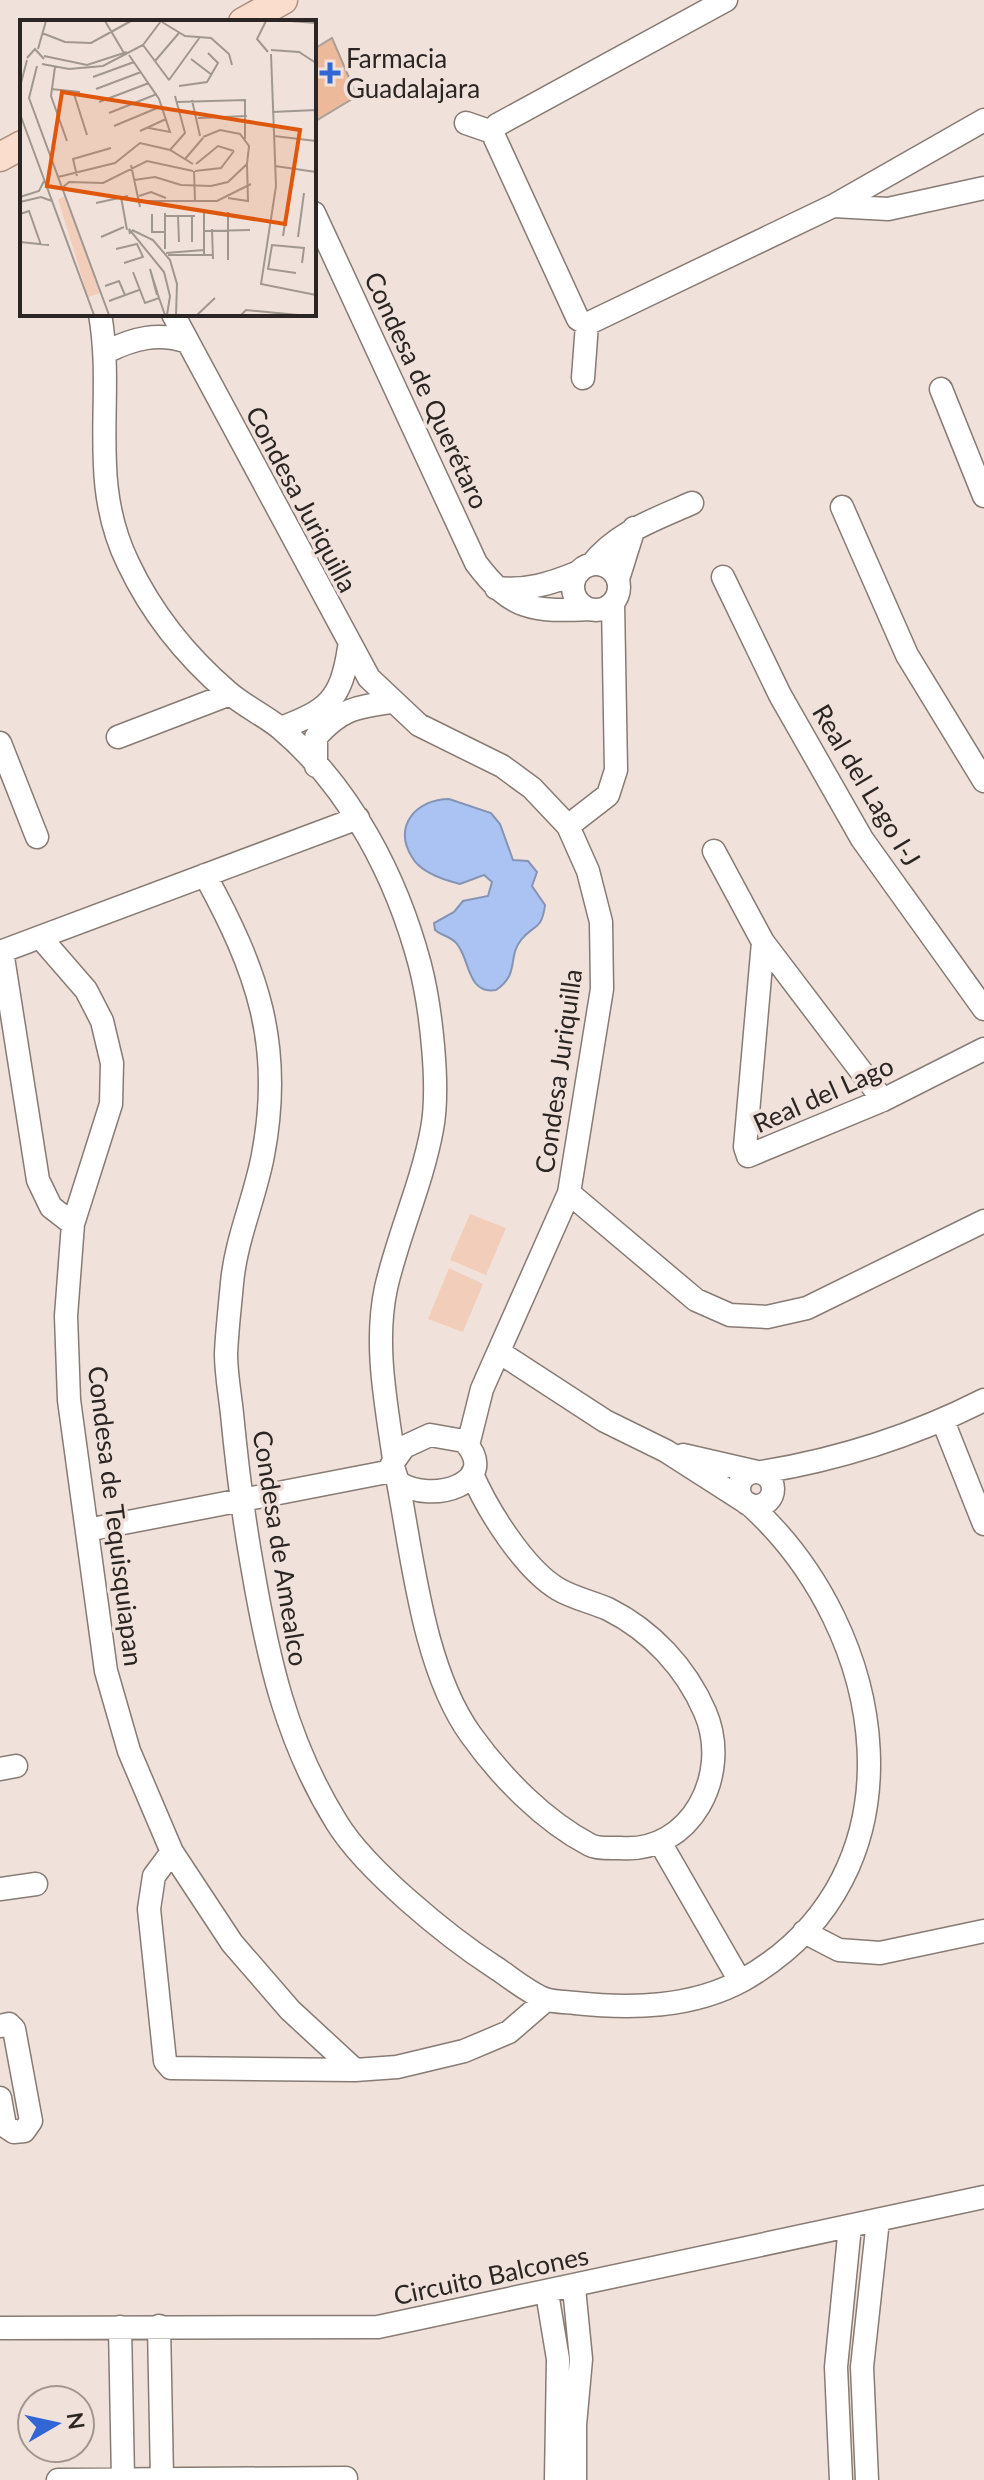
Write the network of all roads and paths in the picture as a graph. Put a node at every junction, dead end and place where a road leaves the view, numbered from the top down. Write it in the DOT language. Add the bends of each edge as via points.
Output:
graph roads {
  1 [pos="283,0"];
  2 [pos="726,0"];
  3 [pos="247,20"];
  4 [pos="984,120"];
  5 [pos="466,123"];
  6 [pos="492,132"];
  7 [pos="984,188"];
  8 [pos="833,206"];
  9 [pos="316,217"];
  10 [pos="100,316"];
  11 [pos="174,316"];
  12 [pos="587,324"];
  13 [pos="188,342"];
  14 [pos="106,352"];
  15 [pos="583,378"];
  16 [pos="941,389"];
  17 [pos="984,496"];
  18 [pos="692,503"];
  19 [pos="842,507"];
  20 [pos="634,528"];
  21 [pos="586,568"];
  22 [pos="723,577"];
  23 [pos="618,579"];
  24 [pos="494,588"];
  25 [pos="613,603"];
  26 [pos="589,609"];
  27 [pos="349,648"];
  28 [pos="230,694"];
  29 [pos="391,702"];
  30 [pos="281,728"];
  31 [pos="118,737"];
  32 [pos="0,743"];
  33 [pos="316,766"];
  34 [pos="5,770"];
  35 [pos="984,781"];
  36 [pos="358,818"];
  37 [pos="568,826"];
  38 [pos="37,837"];
  39 [pos="714,851"];
  40 [pos="205,875"];
  41 [pos="40,937"];
  42 [pos="763,942"];
  43 [pos="1,952"];
  44 [pos="984,1009"];
  45 [pos="984,1049"];
  46 [pos="883,1100"];
  47 [pos="569,1193"];
  48 [pos="984,1221"];
  49 [pos="73,1224"];
  50 [pos="499,1352"];
  51 [pos="984,1400"];
  52 [pos="943,1421"];
  53 [pos="468,1445"];
  54 [pos="666,1451"];
  55 [pos="394,1471"];
  56 [pos="472,1474"];
  57 [pos="766,1480"];
  58 [pos="240,1501"];
  59 [pos="747,1502"];
  60 [pos="984,1524"];
  61 [pos="87,1530"];
  62 [pos="784,1536"];
  63 [pos="661,1844"];
  64 [pos="172,1852"];
  65 [pos="36,1884"];
  66 [pos="0,1889"];
  67 [pos="984,1931"];
  68 [pos="804,1932"];
  69 [pos="740,1981"];
  70 [pos="546,2000"];
  71 [pos="0,2026"];
  72 [pos="355,2070"];
  73 [pos="0,2098"];
  74 [pos="984,2197"];
  75 [pos="878,2220"];
  76 [pos="850,2226"];
  77 [pos="574,2288"];
  78 [pos="547,2293"];
  79 [pos="843,2301"];
  80 [pos="868,2305"];
  81 [pos="159,2326"];
  82 [pos="120,2327"];
  83 [pos="0,2328"];
  84 [pos="863,2432"];
  85 [pos="161,2434"];
  86 [pos="838,2434"];
  87 [pos="123,2435"];
  88 [pos="162,2478"];
  89 [pos="346,2478"];
  90 [pos="123,2479"];
  91 [pos="58,2480"];
  92 [pos="283,2480"];
  93 [pos="556,2480"];
  94 [pos="575,2480"];
  95 [pos="841,2480"];
  96 [pos="867,2480"];
  1 -- 3 [label="main road"];
  2 -- 6 [label="street"];
  4 -- 8 [label="street"];
  5 -- 6 [label="street"];
  6 -- 12 [label="street" via="578,319"];
  7 -- 8 [label="street" via="888,209"];
  8 -- 12 [label="street"];
  9 -- 24 [label="street, Condesa de Querétaro" via="476,563"];
  10 -- 14 [label="street"];
  11 -- 13 [label="street, Condesa Juriquilla"];
  12 -- 15 [label="street"];
  13 -- 14 [label="street" via="169,335 144,337"];
  13 -- 27 [label="street, Condesa Juriquilla"];
  14 -- 28 [label="street" via="103,458 112,523 150,606 181,648"];
  16 -- 17 [label="street"];
  18 -- 20 [label="street"];
  19 -- 35 [label="street" via="907,655"];
  20 -- 21 [label="street"];
  20 -- 23 [label="street"];
  21 -- 23 [label="street" via="612,570"];
  21 -- 24 [label="street" via="522,590"];
  21 -- 26 [label="street" via="574,593"];
  22 -- 44 [label="street, Real del Lago I-J" via="780,695 862,839"];
  23 -- 25 [label="street"];
  24 -- 26 [label="street, Condesa de Querétaro" via="532,609"];
  25 -- 26 [label="street"];
  25 -- 37 [label="street" via="616,770 608,795"];
  27 -- 29 [label="street, Condesa Juriquilla"];
  27 -- 30 [label="street" via="345,678 335,698 314,715"];
  28 -- 30 [label="street"];
  28 -- 31 [label="street"];
  29 -- 33 [label="street" via="334,717 316,737"];
  29 -- 37 [label="street, Condesa Juriquilla" via="419,725 502,766"];
  30 -- 33 [label="street"];
  32 -- 34 [label="street"];
  33 -- 36 [label="street"];
  34 -- 38 [label="street"];
  36 -- 40 [label="street"];
  36 -- 55 [label="street" via="399,895 421,968 433,1046 433,1127 386,1290 381,1368"];
  37 -- 47 [label="street, Condesa Juriquilla" via="588,871 601,922 602,989"];
  39 -- 42 [label="street"];
  40 -- 41 [label="street"];
  40 -- 58 [label="street, Condesa de Amealco" via="236,932 264,1006 271,1076 263,1155 234,1261 227,1344"];
  41 -- 43 [label="street"];
  41 -- 49 [label="street, Condesa de Tequisquiapan" via="86,990 102,1021 112,1063 111,1104"];
  42 -- 46 [label="street"];
  42 -- 46 [label="street, Real del Lago" via="748,1156"];
  43 -- 49 [label="street" via="38,1180 51,1207"];
  45 -- 46 [label="street, Real del Lago"];
  47 -- 48 [label="street" via="696,1300 730,1315 755,1317 807,1308"];
  47 -- 50 [label="street, Condesa Juriquilla"];
  49 -- 61 [label="street, Condesa de Tequisquiapan" via="66,1316 69,1400"];
  50 -- 53 [label="street, Condesa Juriquilla" via="482,1389"];
  50 -- 54 [label="street, Condesa de Amealco" via="605,1421"];
  51 -- 52 [label="street"];
  52 -- 57 [label="street"];
  52 -- 60 [label="street"];
  53 -- 55 [label="street" via="454,1437 430,1435 404,1447"];
  53 -- 56 [label="street, Condesa Juriquilla" via="474,1455"];
  54 -- 57 [label="street, Condesa de Amealco"];
  54 -- 59 [label="street, Condesa de Amealco"];
  55 -- 56 [label="street" via="407,1488 433,1494 454,1489"];
  55 -- 58 [label="street"];
  55 -- 63 [label="street" via="430,1651 470,1734 529,1802 593,1846 631,1849"];
  56 -- 63 [label="street, Condesa Juriquilla" via="508,1539 556,1588 610,1610 659,1644 686,1675 707,1716 713,1754 708,1793 686,1825"];
  57 -- 59 [label="street" via="762,1505"];
  57 -- 62 [label="street"];
  58 -- 61 [label="street"];
  58 -- 70 [label="street, Condesa de Amealco" via="270,1669 299,1753 339,1828 403,1896 470,1952"];
  59 -- 62 [label="street, Condesa de Amealco"];
  61 -- 64 [label="street, Condesa de Tequisquiapan" via="106,1671 129,1751"];
  62 -- 68 [label="street, Condesa de Amealco" via="828,1600 855,1666 870,1742 868,1811 846,1875"];
  63 -- 69 [label="street"];
  64 -- 72 [label="street, Condesa de Tequisquiapan" via="232,1943 290,2010"];
  64 -- 72 [label="street" via="154,1876 149,1909 165,2061 171,2068"];
  65 -- 66 [label="street"];
  67 -- 68 [label="street" via="880,1953 839,1950"];
  68 -- 69 [label="street, Condesa de Amealco"];
  69 -- 70 [label="street, Condesa de Amealco" via="681,2002 617,2007"];
  70 -- 72 [label="street" via="509,2032 464,2051 397,2067"];
  71 -- 73 [label="street" via="14,2029 31,2121 24,2131 5,2126"];
  74 -- 75 [label="street, Circuito Balcones"];
  75 -- 76 [label="street, Circuito Balcones"];
  75 -- 80 [label="street"];
  76 -- 77 [label="street, Circuito Balcones"];
  76 -- 79 [label="street"];
  77 -- 78 [label="street, Circuito Balcones"];
  77 -- 94 [label="street" via="581,2359"];
  78 -- 81 [label="street, Circuito Balcones" via="378,2327"];
  78 -- 93 [label="street" via="558,2359"];
  79 -- 80 [label="street"];
  79 -- 86 [label="street" via="836,2367"];
  80 -- 84 [label="street"];
  81 -- 82 [label="street, Circuito Balcones"];
  81 -- 85 [label="street"];
  82 -- 83 [label="street, Circuito Balcones"];
  82 -- 87 [label="street"];
  84 -- 86 [label="street"];
  84 -- 96 [label="street"];
  85 -- 87 [label="street"];
  85 -- 88 [label="street"];
  86 -- 95 [label="street"];
  87 -- 90 [label="street"];
  88 -- 90 [label="street"];
  88 -- 92 [label="street"];
  89 -- 92 [label="street"];
  90 -- 91 [label="street"];
}
